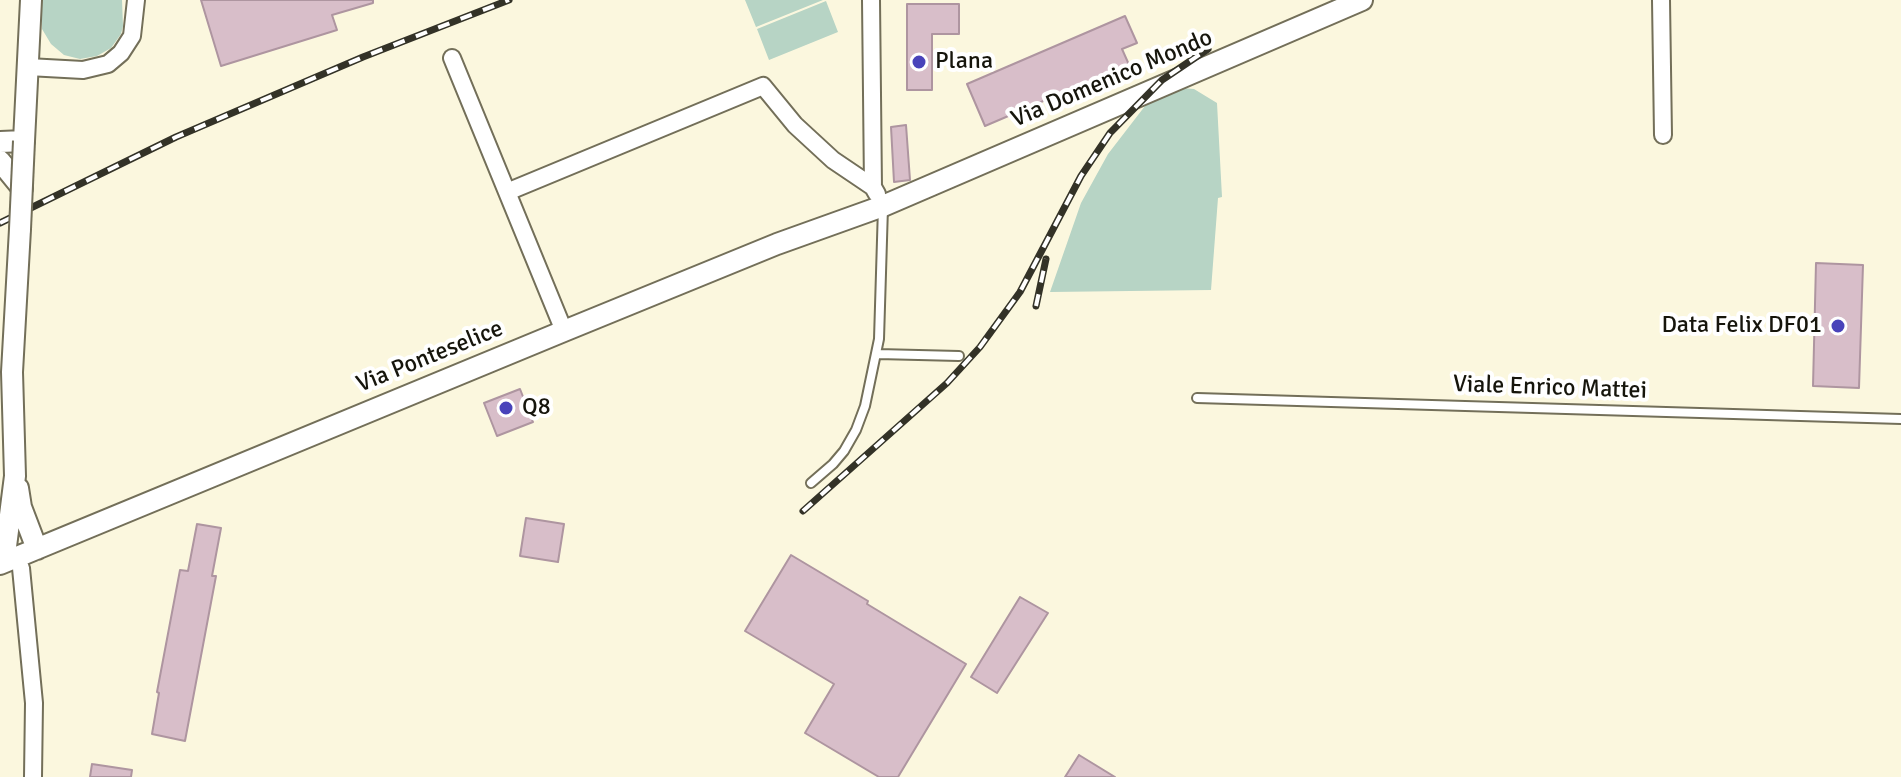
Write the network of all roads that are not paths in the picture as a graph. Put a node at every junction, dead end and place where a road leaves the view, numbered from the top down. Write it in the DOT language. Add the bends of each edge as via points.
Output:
graph roads {
  1 [pos="31,0"];
  2 [pos="136,0"];
  3 [pos="871,0"];
  4 [pos="1362,0"];
  5 [pos="1661,0"];
  6 [pos="452,58"];
  7 [pos="28,67"];
  8 [pos="1663,135"];
  9 [pos="24,141"];
  10 [pos="0,142"];
  11 [pos="0,161"];
  12 [pos="873,187"];
  13 [pos="22,188"];
  14 [pos="507,192"];
  15 [pos="883,206"];
  16 [pos="564,331"];
  17 [pos="878,354"];
  18 [pos="959,356"];
  19 [pos="1197,398"];
  20 [pos="1901,419"];
  21 [pos="15,476"];
  22 [pos="811,483"];
  23 [pos="37,549"];
  24 [pos="8,565"];
  25 [pos="33,777"];
  1 -- 7 [label="street"];
  2 -- 7 [label="street" via="132,36 108,64 83,70"];
  3 -- 12 [label="street"];
  4 -- 15 [label="street, Via Domenico Mondo"];
  5 -- 8 [label="street"];
  6 -- 14 [label="street"];
  7 -- 9 [label="street"];
  9 -- 10 [label="street"];
  9 -- 13 [label="street, bridge"];
  11 -- 13 [label="street"];
  12 -- 14 [label="street" via="795,125 763,86"];
  12 -- 15 [label="street"];
  13 -- 21 [label="street, bridge" via="12,372"];
  14 -- 16 [label="street"];
  15 -- 16 [label="street, Via Ponteselice"];
  15 -- 17 [label="lane"];
  16 -- 23 [label="street, Via Ponteselice"];
  17 -- 18 [label="lane"];
  17 -- 22 [label="lane" via="856,430 833,464"];
  19 -- 20 [label="lane, Viale Enrico Mattei"];
  21 -- 23 [label="street"];
  21 -- 24 [label="street"];
  23 -- 24 [label="street, Via Ponteselice"];
  24 -- 25 [label="street" via="34,703"];
}
